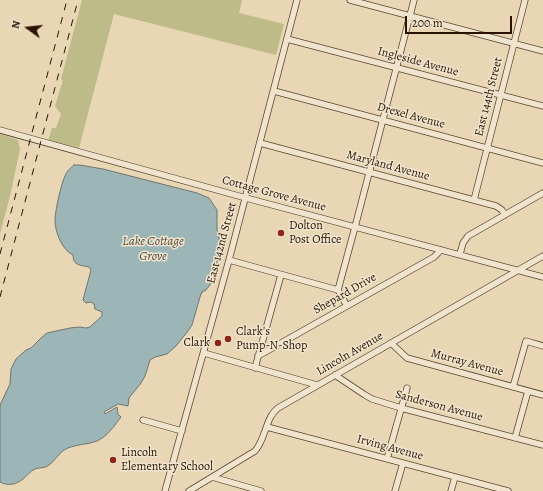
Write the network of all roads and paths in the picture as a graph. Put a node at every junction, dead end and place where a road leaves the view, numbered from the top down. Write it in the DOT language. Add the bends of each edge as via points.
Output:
graph roads {
  1 [pos="297,0"];
  2 [pos="350,0"];
  3 [pos="414,0"];
  4 [pos="525,0"];
  5 [pos="410,16"];
  6 [pos="287,39"];
  7 [pos="514,44"];
  8 [pos="543,51"];
  9 [pos="396,68"];
  10 [pos="274,91"];
  11 [pos="501,95"];
  12 [pos="543,106"];
  13 [pos="383,120"];
  14 [pos="0,130"];
  15 [pos="260,143"];
  16 [pos="488,148"];
  17 [pos="543,162"];
  18 [pos="369,172"];
  19 [pos="543,193"];
  20 [pos="246,198"];
  21 [pos="474,200"];
  22 [pos="505,215"];
  23 [pos="356,226"];
  24 [pos="441,250"];
  25 [pos="460,254"];
  26 [pos="543,256"];
  27 [pos="229,260"];
  28 [pos="500,265"];
  29 [pos="518,270"];
  30 [pos="281,274"];
  31 [pos="543,277"];
  32 [pos="502,279"];
  33 [pos="338,290"];
  34 [pos="347,306"];
  35 [pos="391,343"];
  36 [pos="543,346"];
  37 [pos="204,353"];
  38 [pos="258,356"];
  39 [pos="255,368"];
  40 [pos="335,375"];
  41 [pos="317,385"];
  42 [pos="513,387"];
  43 [pos="407,388"];
  44 [pos="528,391"];
  45 [pos="543,395"];
  46 [pos="401,408"];
  47 [pos="143,420"];
  48 [pos="268,427"];
  49 [pos="182,431"];
  50 [pos="515,438"];
  51 [pos="543,445"];
  52 [pos="387,459"];
  53 [pos="403,463"];
  54 [pos="212,477"];
  55 [pos="455,477"];
  56 [pos="250,490"];
  57 [pos="165,491"];
  58 [pos="189,491"];
  59 [pos="261,491"];
  60 [pos="395,491"];
  61 [pos="451,491"];
  62 [pos="508,491"];
  1 -- 6 [label="street, East 142nd Street"];
  2 -- 5 [label="street"];
  3 -- 5 [label="street"];
  4 -- 7 [label="street, East 144th Street"];
  5 -- 7 [label="street"];
  5 -- 9 [label="street"];
  6 -- 9 [label="street, Ingleside Avenue"];
  6 -- 10 [label="street, East 142nd Street"];
  7 -- 8 [label="street"];
  7 -- 11 [label="street, East 144th Street"];
  9 -- 11 [label="street, Ingleside Avenue"];
  9 -- 13 [label="street"];
  10 -- 13 [label="street, Drexel Avenue"];
  10 -- 15 [label="street, East 142nd Street"];
  11 -- 12 [label="street, Ingleside Avenue"];
  11 -- 16 [label="street, East 144th Street"];
  13 -- 16 [label="street, Drexel Avenue"];
  13 -- 18 [label="street"];
  14 -- 20 [label="street, Cottage Grove Avenue"];
  15 -- 18 [label="street, Maryland Avenue"];
  15 -- 20 [label="street, East 142nd Street"];
  16 -- 17 [label="street, Drexel Avenue"];
  16 -- 21 [label="street, East 144th Street"];
  18 -- 21 [label="street, Maryland Avenue"];
  18 -- 23 [label="street"];
  19 -- 22 [label="street"];
  20 -- 23 [label="street, Cottage Grove Avenue"];
  20 -- 27 [label="street, East 142nd Street"];
  21 -- 22 [label="street, Maryland Avenue" via="500,207"];
  22 -- 25 [label="street" via="468,236 463,242"];
  23 -- 24 [label="street, Cottage Grove Avenue"];
  23 -- 33 [label="street"];
  24 -- 25 [label="street, Cottage Grove Avenue"];
  24 -- 34 [label="street, Shepard Drive"];
  25 -- 28 [label="street, Cottage Grove Avenue"];
  26 -- 29 [label="street, Lincoln Avenue"];
  27 -- 30 [label="street"];
  27 -- 37 [label="street, East 142nd Street"];
  28 -- 29 [label="street, Cottage Grove Avenue"];
  28 -- 32 [label="street"];
  29 -- 31 [label="street, Cottage Grove Avenue"];
  29 -- 32 [label="street, Lincoln Avenue"];
  30 -- 33 [label="street"];
  30 -- 38 [label="street"];
  32 -- 35 [label="street, Lincoln Avenue"];
  33 -- 34 [label="street"];
  34 -- 38 [label="street, Shepard Drive"];
  35 -- 40 [label="street, Lincoln Avenue"];
  35 -- 42 [label="street, Murray Avenue" via="407,358"];
  36 -- 42 [label="street" via="526,341"];
  37 -- 39 [label="street"];
  37 -- 49 [label="street, East 142nd Street"];
  38 -- 39 [label="street"];
  39 -- 41 [label="street"];
  40 -- 41 [label="street, Lincoln Avenue"];
  40 -- 46 [label="street, Sanderson Avenue" via="365,395"];
  41 -- 48 [label="street, Lincoln Avenue" via="276,410"];
  42 -- 44 [label="street, Murray Avenue"];
  43 -- 46 [label="street"];
  44 -- 45 [label="street, Murray Avenue"];
  44 -- 50 [label="street"];
  46 -- 50 [label="street, Sanderson Avenue"];
  46 -- 52 [label="street"];
  47 -- 49 [label="street"];
  48 -- 52 [label="street, Irving Avenue"];
  48 -- 54 [label="street, Lincoln Avenue" via="255,451"];
  49 -- 57 [label="street, East 142nd Street"];
  50 -- 51 [label="street, Sanderson Avenue"];
  52 -- 53 [label="street, Irving Avenue"];
  53 -- 55 [label="street, Irving Avenue"];
  53 -- 60 [label="street"];
  54 -- 56 [label="street"];
  54 -- 58 [label="street, Lincoln Avenue"];
  55 -- 61 [label="street"];
  55 -- 62 [label="street, Irving Avenue"];
  56 -- 59 [label="street"];
}
